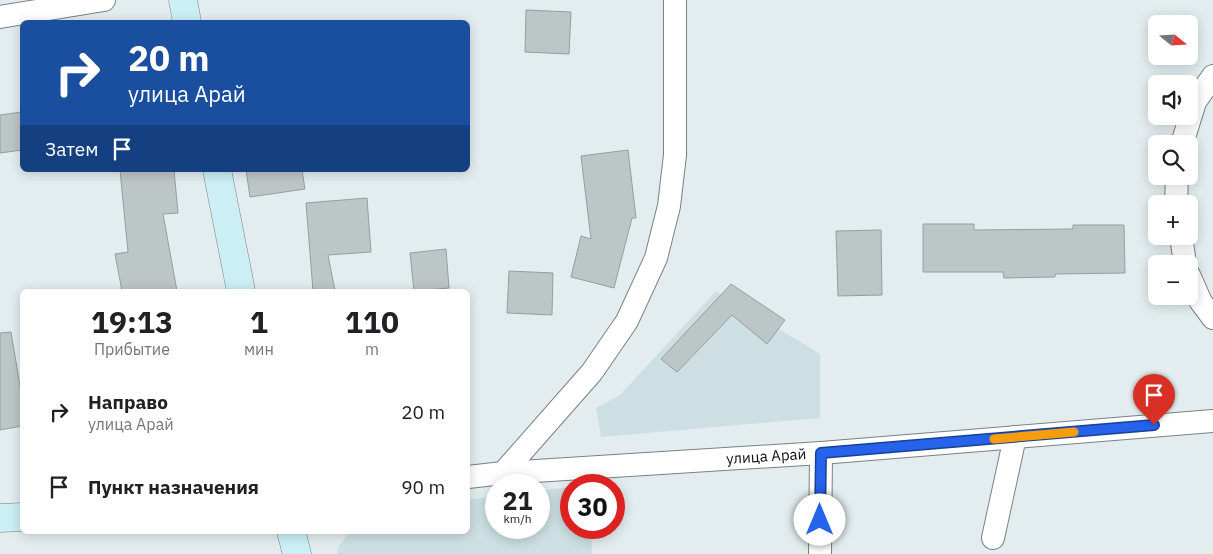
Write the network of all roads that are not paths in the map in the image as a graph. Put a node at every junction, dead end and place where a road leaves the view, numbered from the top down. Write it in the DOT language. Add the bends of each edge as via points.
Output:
graph roads {
  1 [pos="104,0"];
  2 [pos="183,0"];
  3 [pos="675,0"];
  4 [pos="0,17"];
  5 [pos="187,20"];
  6 [pos="1213,76"];
  7 [pos="1185,135"];
  8 [pos="217,172"];
  9 [pos="241,289"];
  10 [pos="1198,295"];
  11 [pos="1213,318"];
  12 [pos="1213,421"];
  13 [pos="1016,437"];
  14 [pos="821,453"];
  15 [pos="503,473"];
  16 [pos="470,476"];
  17 [pos="20,517"];
  18 [pos="0,518"];
  19 [pos="292,534"];
  20 [pos="993,538"];
  21 [pos="296,554"];
  22 [pos="820,554"];
  1 -- 4 [label="street"];
  2 -- 5 [label="main road"];
  3 -- 15 [label="street" via="674,155 669,206 656,258 627,320 592,372"];
  6 -- 7 [label="street" via="1195,102"];
  8 -- 9 [label="main road"];
  10 -- 11 [label="street"];
  12 -- 13 [label="street, улица Арай"];
  13 -- 14 [label="street, улица Арай"];
  13 -- 20 [label="street"];
  14 -- 15 [label="street, улица Арай"];
  14 -- 22 [label="street"];
  15 -- 16 [label="street, улица Арай"];
  17 -- 18 [label="main road"];
  19 -- 21 [label="main road"];
}
